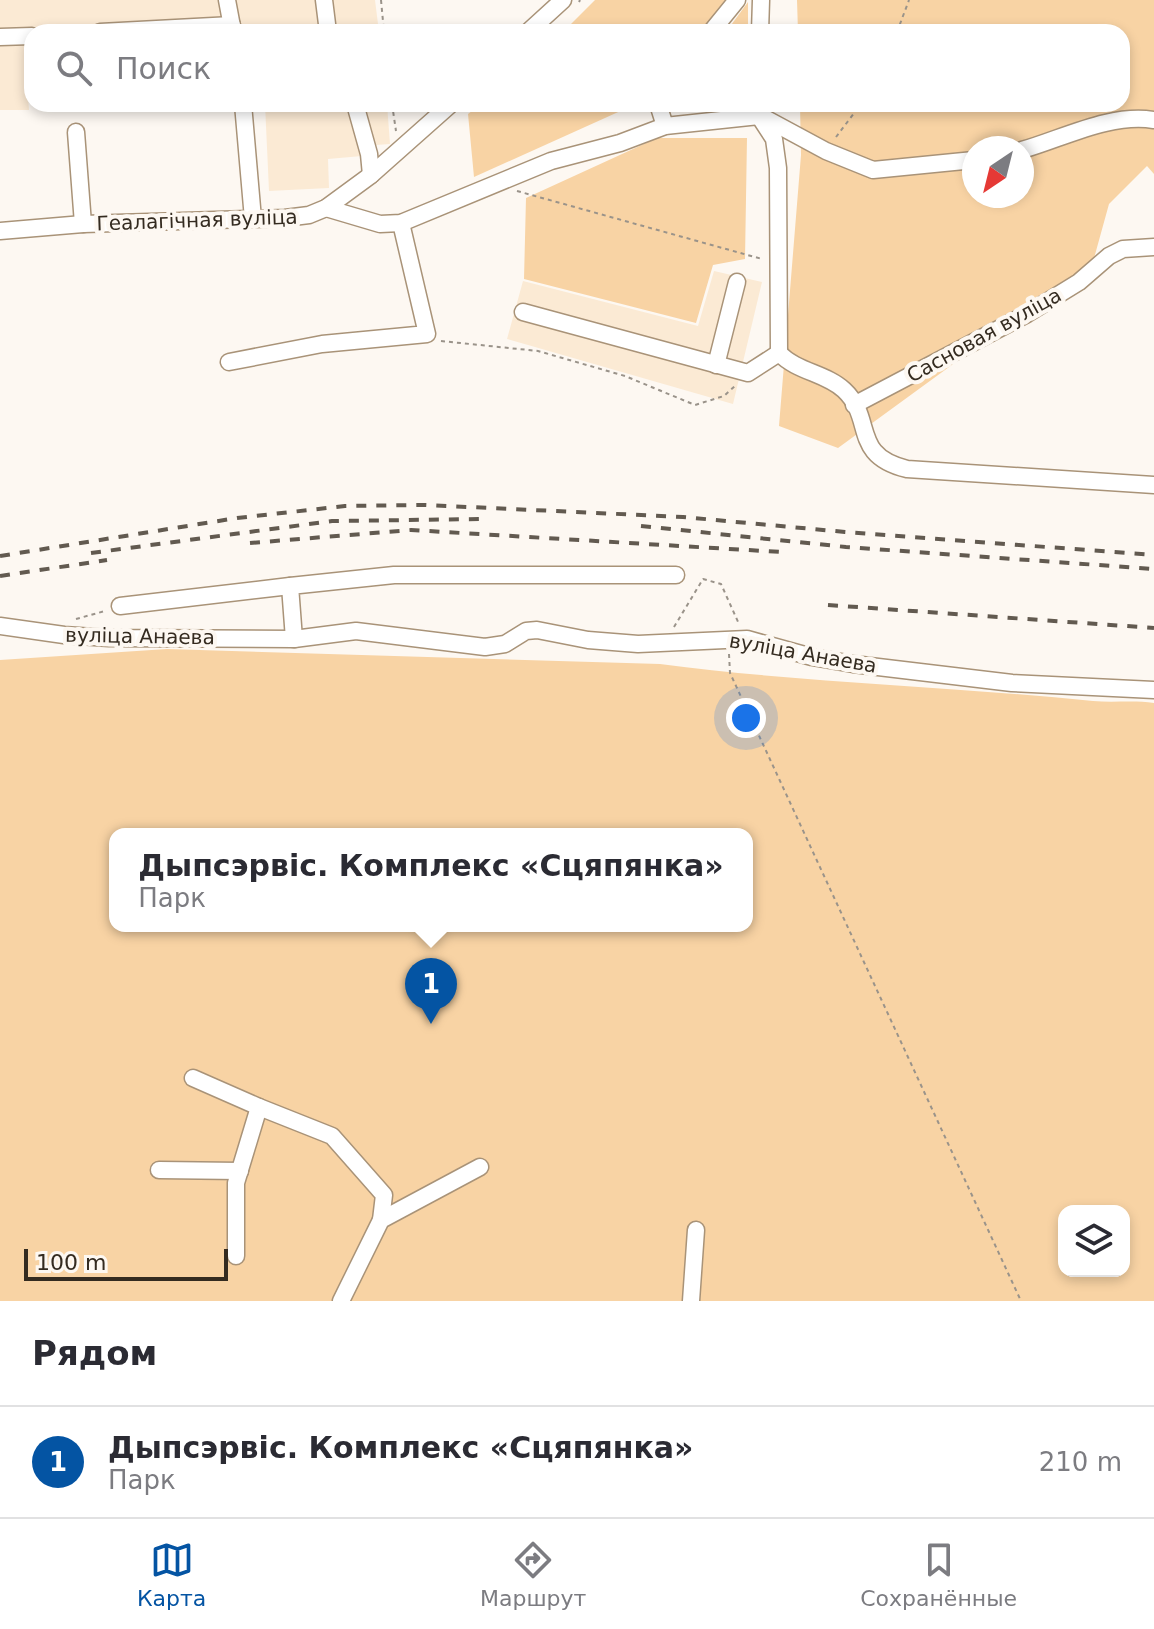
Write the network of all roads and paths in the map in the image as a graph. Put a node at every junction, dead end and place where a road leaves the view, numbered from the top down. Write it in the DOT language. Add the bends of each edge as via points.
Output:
graph roads {
  1 [pos="227,0"];
  2 [pos="324,0"];
  3 [pos="381,0"];
  4 [pos="737,0"];
  5 [pos="761,0"];
  6 [pos="909,0"];
  7 [pos="574,1"];
  8 [pos="231,24"];
  9 [pos="327,24"];
  10 [pos="383,24"];
  11 [pos="540,24"];
  12 [pos="718,24"];
  13 [pos="760,24"];
  14 [pos="900,24"];
  15 [pos="24,36"];
  16 [pos="0,37"];
  17 [pos="244,112"];
  18 [pos="357,112"];
  19 [pos="393,112"];
  20 [pos="442,112"];
  21 [pos="661,112"];
  22 [pos="747,112"];
  23 [pos="760,112"];
  24 [pos="762,112"];
  25 [pos="855,112"];
  26 [pos="1154,120"];
  27 [pos="665,126"];
  28 [pos="76,132"];
  29 [pos="397,140"];
  30 [pos="1034,146"];
  31 [pos="826,151"];
  32 [pos="962,161"];
  33 [pos="371,175"];
  34 [pos="492,184"];
  35 [pos="326,208"];
  36 [pos="253,219"];
  37 [pos="401,223"];
  38 [pos="83,224"];
  39 [pos="0,231"];
  40 [pos="1154,247"];
  41 [pos="778,264"];
  42 [pos="737,282"];
  43 [pos="523,312"];
  44 [pos="427,334"];
  45 [pos="779,353"];
  46 [pos="229,362"];
  47 [pos="716,365"];
  48 [pos="748,373"];
  49 [pos="854,405"];
  50 [pos="1154,485"];
  51 [pos="676,575"];
  52 [pos="290,586"];
  53 [pos="120,606"];
  54 [pos="65,623"];
  55 [pos="0,626"];
  56 [pos="294,639"];
  57 [pos="728,639"];
  58 [pos="747,639"];
  59 [pos="665,642"];
  60 [pos="1154,690"];
  61 [pos="193,1078"];
  62 [pos="259,1107"];
  63 [pos="480,1167"];
  64 [pos="159,1170"];
  65 [pos="240,1171"];
  66 [pos="381,1220"];
  67 [pos="696,1230"];
  68 [pos="236,1256"];
  69 [pos="341,1301"];
  70 [pos="691,1301"];
  71 [pos="1021,1301"];
  1 -- 8 [label="street"];
  2 -- 9 [label="street"];
  3 -- 10 [label="path"];
  4 -- 12 [label="street"];
  5 -- 13 [label="street"];
  6 -- 14 [label="path"];
  7 -- 11 [label="street"];
  15 -- 16 [label="street"];
  17 -- 36 [label="street"];
  18 -- 33 [label="street"];
  19 -- 29 [label="path"];
  20 -- 33 [label="street, Геалагічная вуліца"];
  21 -- 27 [label="street"];
  22 -- 27 [label="street"];
  23 -- 41 [label="street" via="774,139 778,168"];
  24 -- 31 [label="street"];
  25 -- 31 [label="path"];
  26 -- 30 [label="street" via="1108,123"];
  27 -- 34 [label="street"];
  28 -- 38 [label="street"];
  31 -- 32 [label="street" via="873,170"];
  33 -- 35 [label="street, Геалагічная вуліца"];
  34 -- 37 [label="street"];
  34 -- 41 [label="path"];
  35 -- 36 [label="street, Геалагічная вуліца" via="309,215"];
  35 -- 37 [label="street" via="380,224"];
  36 -- 38 [label="street, Геалагічная вуліца"];
  37 -- 44 [label="street"];
  38 -- 39 [label="street, Геалагічная вуліца"];
  40 -- 49 [label="street, Сасновая вуліца" via="1123,249 1109,256 1027,314"];
  41 -- 45 [label="street"];
  42 -- 47 [label="street"];
  43 -- 47 [label="street"];
  44 -- 46 [label="street" via="322,344"];
  44 -- 48 [label="path" via="465,346 538,351 625,376 695,405 724,396"];
  45 -- 48 [label="street"];
  45 -- 49 [label="street" via="788,363 844,390"];
  47 -- 48 [label="street"];
  49 -- 50 [label="street" via="868,445 889,465"];
  51 -- 52 [label="street" via="394,575"];
  52 -- 53 [label="street"];
  52 -- 56 [label="street"];
  53 -- 54 [label="path"];
  55 -- 56 [label="street, вуліца Анаева" via="109,638"];
  56 -- 59 [label="street, вуліца Анаева" via="356,631 485,647 537,630 588,640"];
  57 -- 58 [label="street, вуліца Анаева"];
  57 -- 59 [label="street, вуліца Анаева"];
  57 -- 71 [label="path" via="730,673"];
  58 -- 59 [label="path" via="721,584 703,579"];
  58 -- 60 [label="street, вуліца Анаева" via="812,657 882,667 1012,683"];
  61 -- 62 [label="street"];
  62 -- 65 [label="street"];
  62 -- 66 [label="street" via="332,1136 384,1195"];
  63 -- 66 [label="street"];
  64 -- 65 [label="street"];
  65 -- 68 [label="street"];
  66 -- 69 [label="street"];
  67 -- 70 [label="street"];
}
